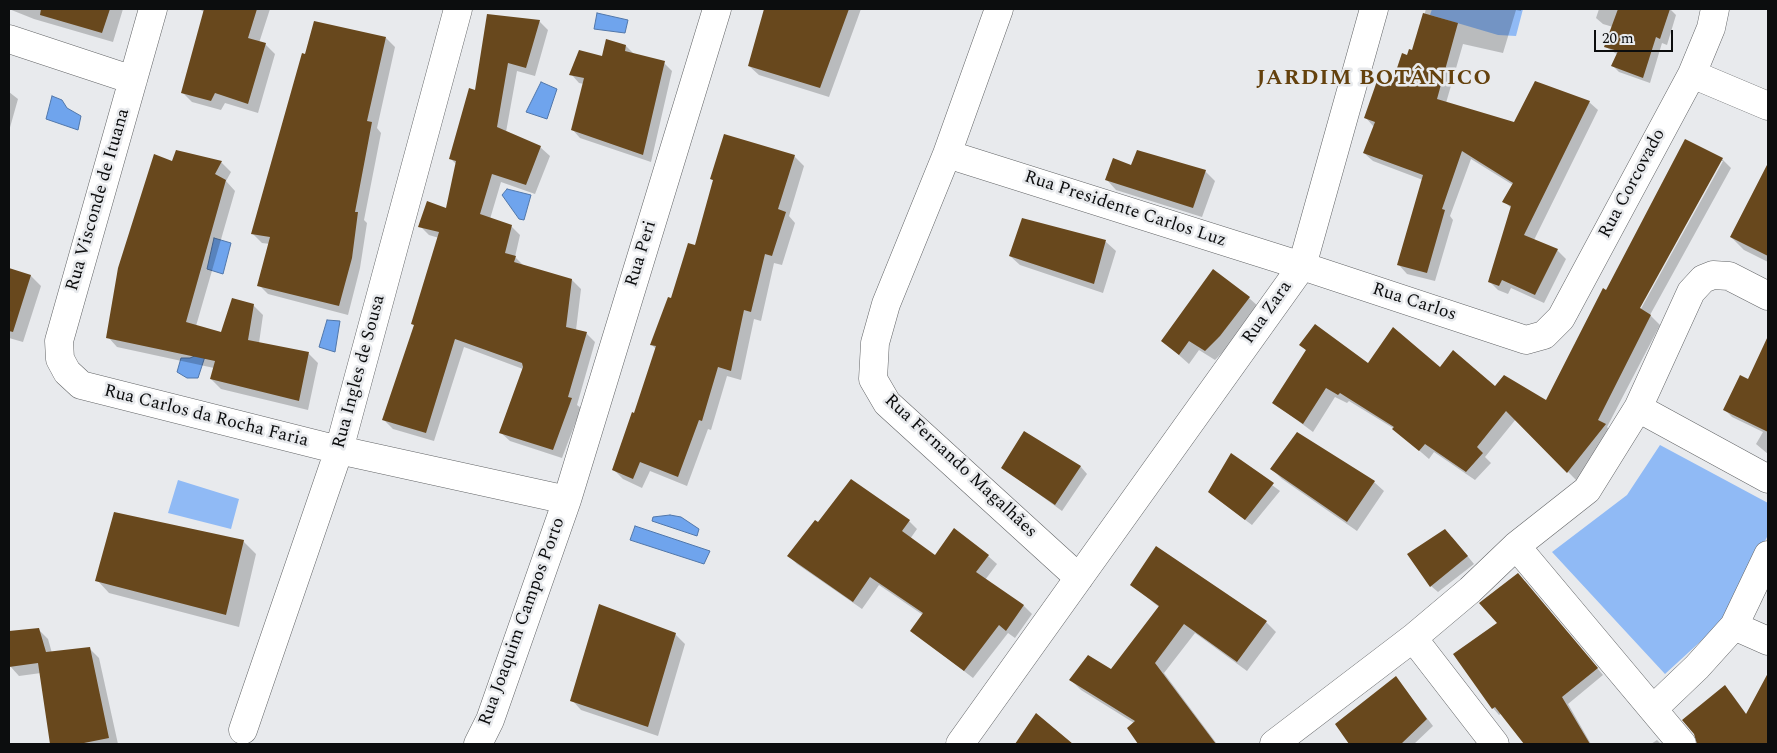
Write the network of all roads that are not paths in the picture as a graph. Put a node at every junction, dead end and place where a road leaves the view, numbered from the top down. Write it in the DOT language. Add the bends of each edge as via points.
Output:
graph roads {
  1 [pos="153,9"];
  2 [pos="458,9"];
  3 [pos="718,9"];
  4 [pos="999,9"];
  5 [pos="1374,9"];
  6 [pos="1715,9"];
  7 [pos="9,39"];
  8 [pos="1692,74"];
  9 [pos="133,80"];
  10 [pos="1768,106"];
  11 [pos="947,154"];
  12 [pos="1302,266"];
  13 [pos="1768,296"];
  14 [pos="1526,340"];
  15 [pos="81,385"];
  16 [pos="1638,408"];
  17 [pos="339,450"];
  18 [pos="1768,479"];
  19 [pos="567,500"];
  20 [pos="1516,546"];
  21 [pos="1768,555"];
  22 [pos="1079,578"];
  23 [pos="1734,626"];
  24 [pos="1413,638"];
  25 [pos="1768,641"];
  26 [pos="1653,709"];
  27 [pos="243,730"];
  28 [pos="1285,741"];
  29 [pos="478,744"];
  30 [pos="960,744"];
  31 [pos="1495,744"];
  32 [pos="1682,744"];
  1 -- 9 [label="street, Rua Visconde de Ituana"];
  2 -- 17 [label="street, Rua Ingles de Sousa"];
  3 -- 19 [label="street, Rua Peri"];
  4 -- 11 [label="street, Rua Fernando Magalhães"];
  5 -- 12 [label="street, Rua Zara"];
  6 -- 8 [label="street, Rua Corcovado" via="1712,28"];
  7 -- 9 [label="street"];
  8 -- 10 [label="street"];
  8 -- 14 [label="street, Rua Corcovado" via="1561,318 1544,335"];
  9 -- 15 [label="street, Rua Visconde de Ituana" via="59,341 60,359 67,372"];
  11 -- 12 [label="street, Rua Presidente Carlos Luz"];
  11 -- 22 [label="street, Rua Fernando Magalhães" via="886,304 875,343 873,378 887,403"];
  12 -- 14 [label="street, Rua Carlos"];
  12 -- 22 [label="street, Rua Zara"];
  13 -- 16 [label="street" via="1729,276 1713,275 1703,279 1691,292"];
  15 -- 17 [label="street, Rua Carlos da Rocha Faria"];
  16 -- 18 [label="street"];
  16 -- 20 [label="street" via="1587,490"];
  17 -- 19 [label="street, Rua Carlos da Rocha Faria"];
  17 -- 27 [label="street, Rua Ingles de Sousa"];
  19 -- 29 [label="street, Rua Joaquim Campos Porto" via="490,720"];
  20 -- 24 [label="street"];
  20 -- 26 [label="street"];
  21 -- 23 [label="street"];
  22 -- 30 [label="street"];
  23 -- 25 [label="street"];
  23 -- 26 [label="street"];
  24 -- 28 [label="street"];
  24 -- 31 [label="street"];
  26 -- 32 [label="street"];
}
